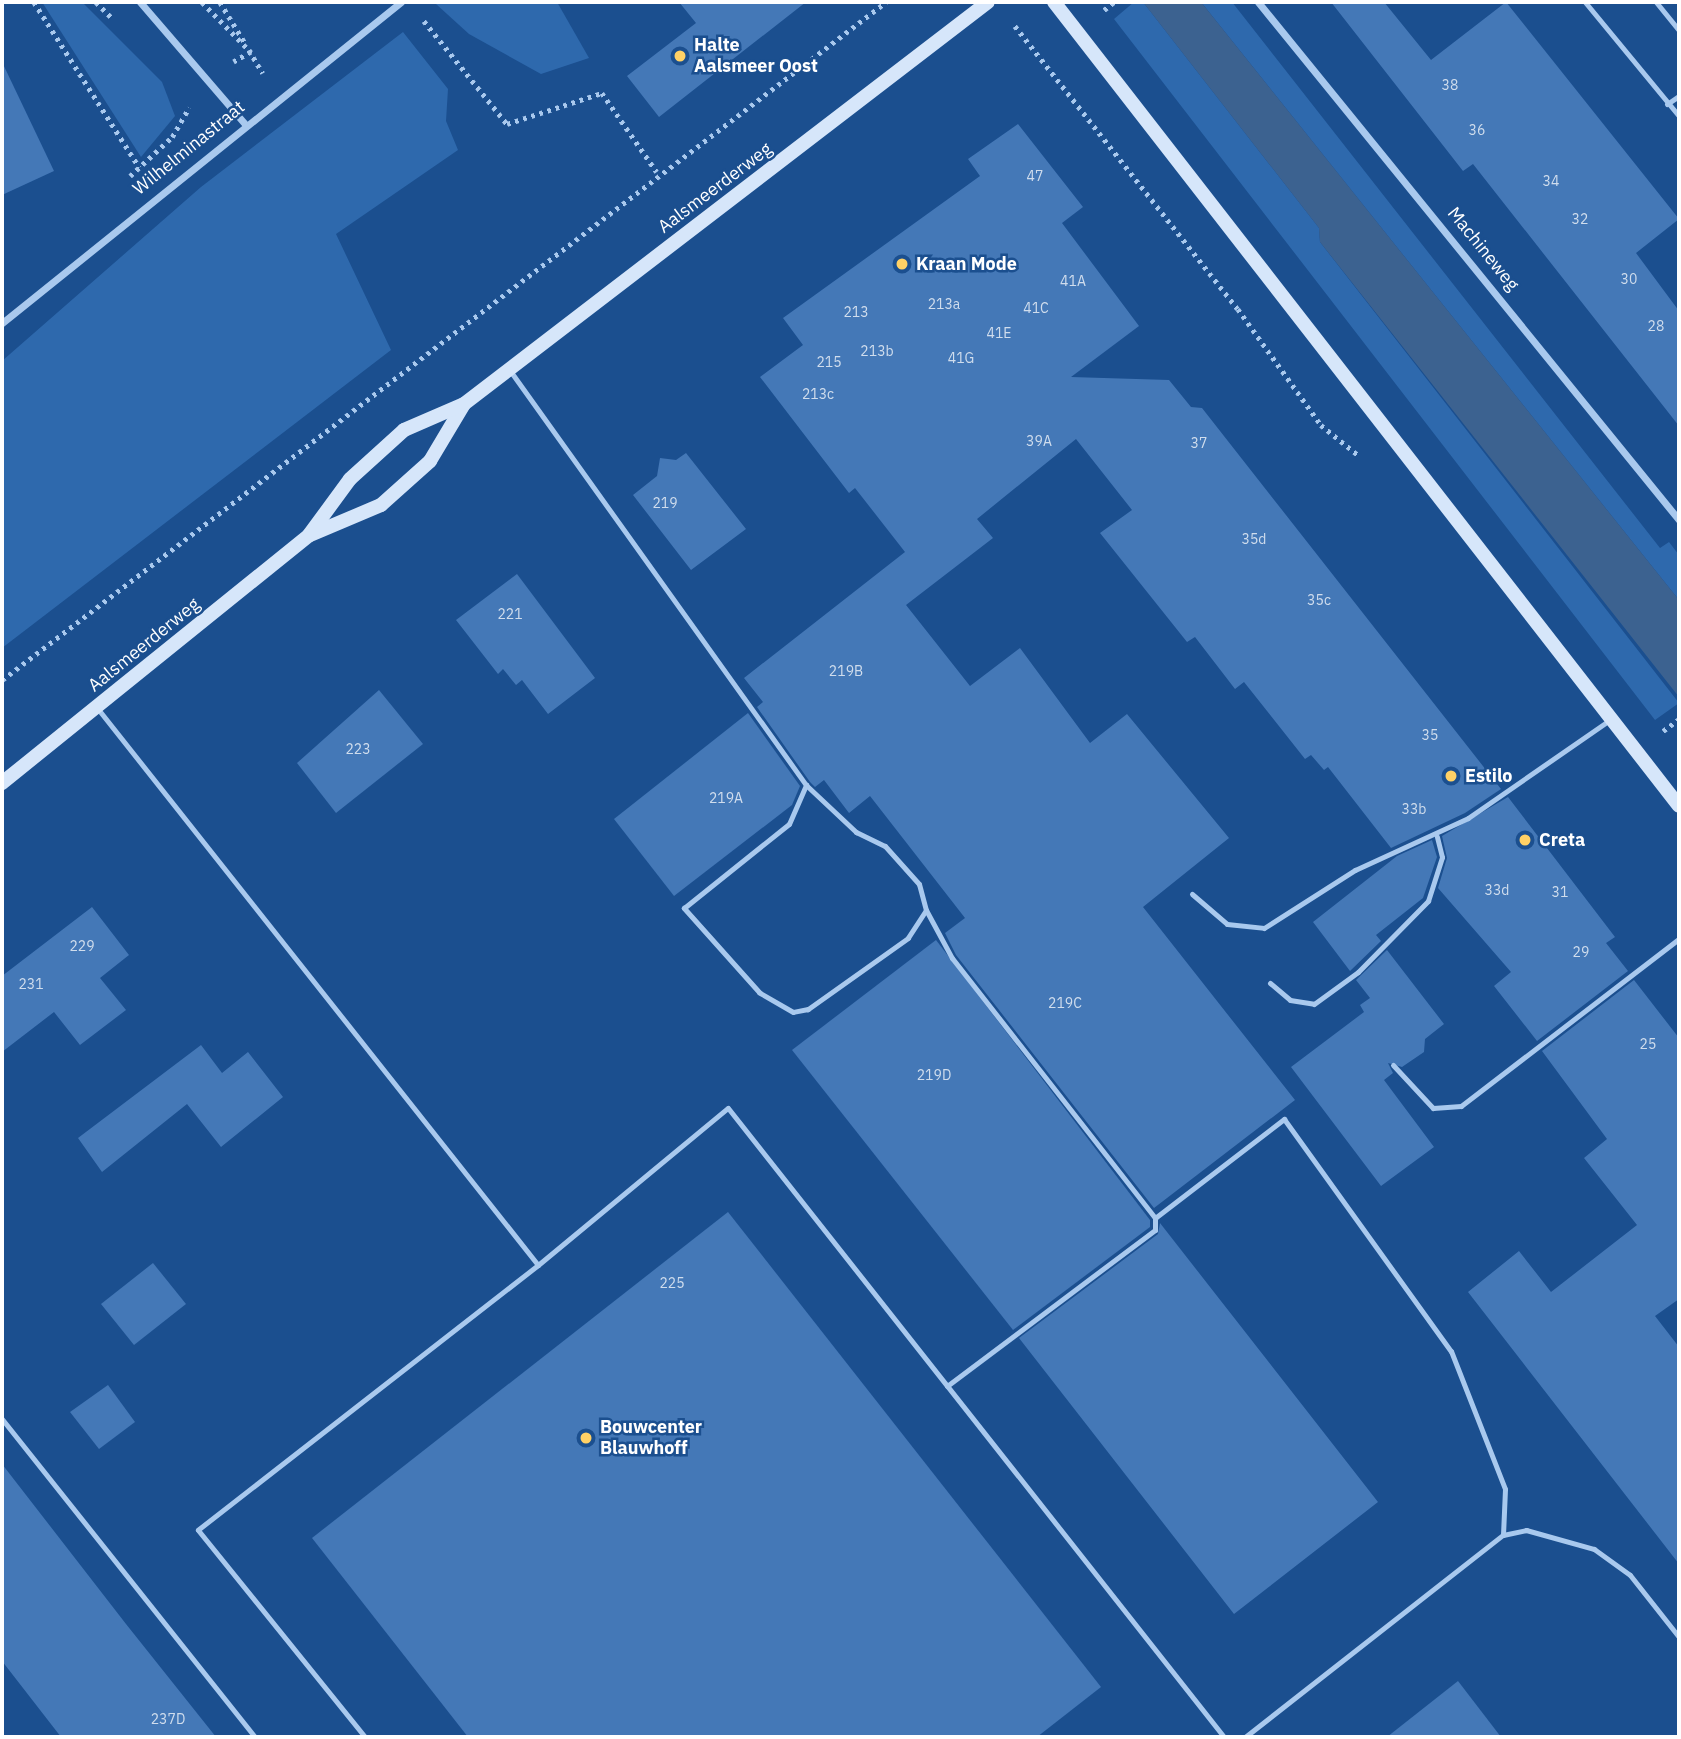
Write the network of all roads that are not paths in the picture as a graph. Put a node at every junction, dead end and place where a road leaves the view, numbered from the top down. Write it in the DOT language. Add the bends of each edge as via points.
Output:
graph roads {
  1 [pos="140,2"];
  2 [pos="401,2"];
  3 [pos="988,2"];
  4 [pos="1054,2"];
  5 [pos="1258,2"];
  6 [pos="1586,2"];
  7 [pos="1657,2"];
  8 [pos="1679,30"];
  9 [pos="1679,96"];
  10 [pos="1667,104"];
  11 [pos="1679,116"];
  12 [pos="244,123"];
  13 [pos="2,323"];
  14 [pos="509,369"];
  15 [pos="464,404"];
  16 [pos="1679,520"];
  17 [pos="309,535"];
  18 [pos="97,709"];
  19 [pos="1614,717"];
  20 [pos="2,783"];
  21 [pos="806,785"];
  22 [pos="1679,806"];
  23 [pos="1437,837"];
  24 [pos="1192,894"];
  25 [pos="926,910"];
  26 [pos="1679,939"];
  27 [pos="1270,983"];
  28 [pos="1393,1065"];
  29 [pos="1156,1218"];
  30 [pos="538,1265"];
  31 [pos="947,1386"];
  32 [pos="2,1419"];
  33 [pos="1503,1535"];
  34 [pos="1679,1637"];
  35 [pos="255,1737"];
  36 [pos="365,1737"];
  37 [pos="1224,1737"];
  38 [pos="1245,1737"];
  1 -- 12 [label="street"];
  2 -- 12 [label="street, Wilhelminastraat"];
  3 -- 14 [label="street, Aalsmeerderweg"];
  4 -- 19 [label="street" via="1423,484"];
  5 -- 16 [label="street, Machineweg"];
  6 -- 10 [label="lane"];
  7 -- 8 [label="lane"];
  9 -- 10 [label="lane"];
  10 -- 11 [label="lane"];
  12 -- 13 [label="street, Wilhelminastraat"];
  14 -- 15 [label="street, Aalsmeerderweg"];
  14 -- 21 [label="lane"];
  15 -- 17 [label="street, Aalsmeerderweg" via="404,430 350,478"];
  15 -- 17 [label="street, Aalsmeerderweg" via="430,461 381,505"];
  17 -- 18 [label="street, Aalsmeerderweg"];
  18 -- 20 [label="street, Aalsmeerderweg"];
  18 -- 30 [label="lane"];
  19 -- 22 [label="street"];
  19 -- 23 [label="lane"];
  21 -- 25 [label="lane" via="856,832 885,846 919,884"];
  21 -- 25 [label="lane" via="789,824 684,908 716,950 759,992 793,1012 807,1009 908,938"];
  23 -- 24 [label="lane" via="1355,870 1264,928 1227,924"];
  23 -- 27 [label="lane" via="1442,857 1428,901 1359,972 1314,1004 1290,1000"];
  25 -- 29 [label="lane" via="952,958"];
  26 -- 28 [label="lane" via="1461,1106 1433,1108"];
  29 -- 31 [label="lane" via="1155,1230"];
  29 -- 33 [label="lane" via="1283,1119 1451,1351 1505,1489"];
  30 -- 31 [label="lane" via="729,1108"];
  30 -- 36 [label="lane" via="198,1530"];
  31 -- 37 [label="lane"];
  32 -- 35 [label="lane"];
  33 -- 34 [label="lane" via="1525,1530 1594,1549 1630,1575"];
  33 -- 38 [label="lane"];
}
